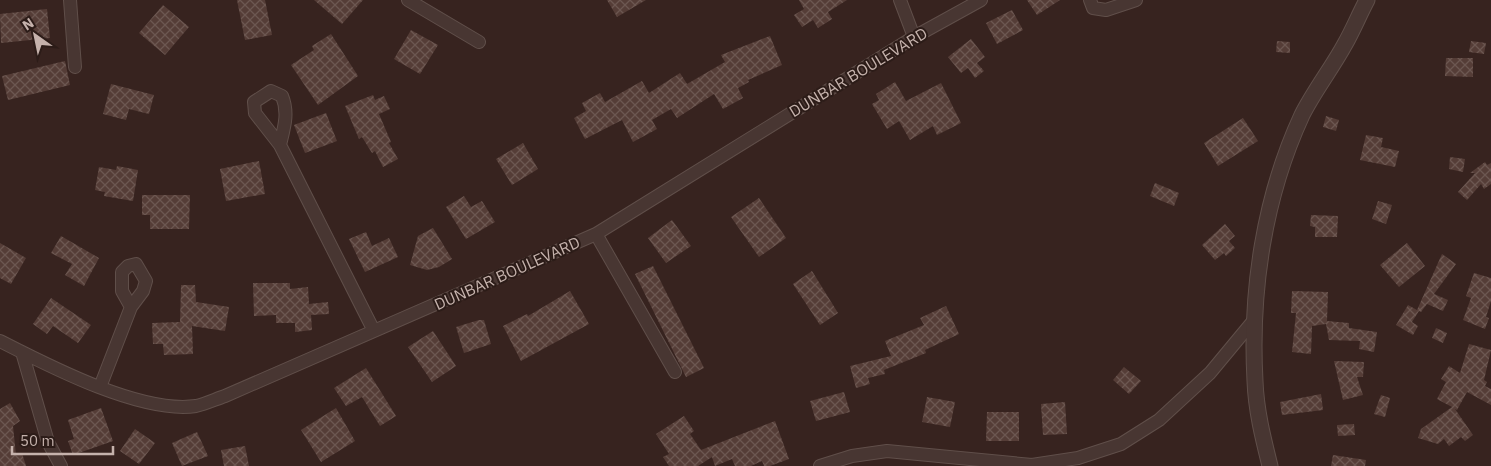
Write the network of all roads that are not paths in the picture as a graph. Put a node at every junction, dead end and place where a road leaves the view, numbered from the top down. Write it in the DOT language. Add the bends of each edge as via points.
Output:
graph roads {
  1 [pos="70,0"];
  2 [pos="408,0"];
  3 [pos="900,0"];
  4 [pos="981,0"];
  5 [pos="1090,0"];
  6 [pos="1136,0"];
  7 [pos="1366,0"];
  8 [pos="914,37"];
  9 [pos="479,42"];
  10 [pos="75,67"];
  11 [pos="280,145"];
  12 [pos="596,234"];
  13 [pos="131,307"];
  14 [pos="1254,320"];
  15 [pos="374,331"];
  16 [pos="0,341"];
  17 [pos="22,352"];
  18 [pos="675,372"];
  19 [pos="100,387"];
  20 [pos="62,466"];
  21 [pos="820,466"];
  22 [pos="1270,466"];
  1 -- 10 [label="street"];
  2 -- 9 [label="street"];
  3 -- 8 [label="street"];
  4 -- 8 [label="street, DUNBAR BOULEVARD"];
  5 -- 6 [label="street" via="1093,8 1106,10"];
  7 -- 14 [label="street" via="1346,43 1303,114 1280,167 1266,220"];
  8 -- 12 [label="street, DUNBAR BOULEVARD"];
  11 -- 15 [label="street"];
  12 -- 15 [label="street, DUNBAR BOULEVARD"];
  12 -- 18 [label="street"];
  13 -- 19 [label="street"];
  14 -- 21 [label="street" via="1210,372 1159,420 1121,444 1078,458 1032,465 887,451 852,456"];
  14 -- 22 [label="street" via="1254,381"];
  15 -- 19 [label="street, DUNBAR BOULEVARD" via="196,406 168,407 140,402"];
  16 -- 17 [label="street, DUNBAR BOULEVARD"];
  17 -- 19 [label="street, DUNBAR BOULEVARD"];
  17 -- 20 [label="street" via="48,442"];
}
